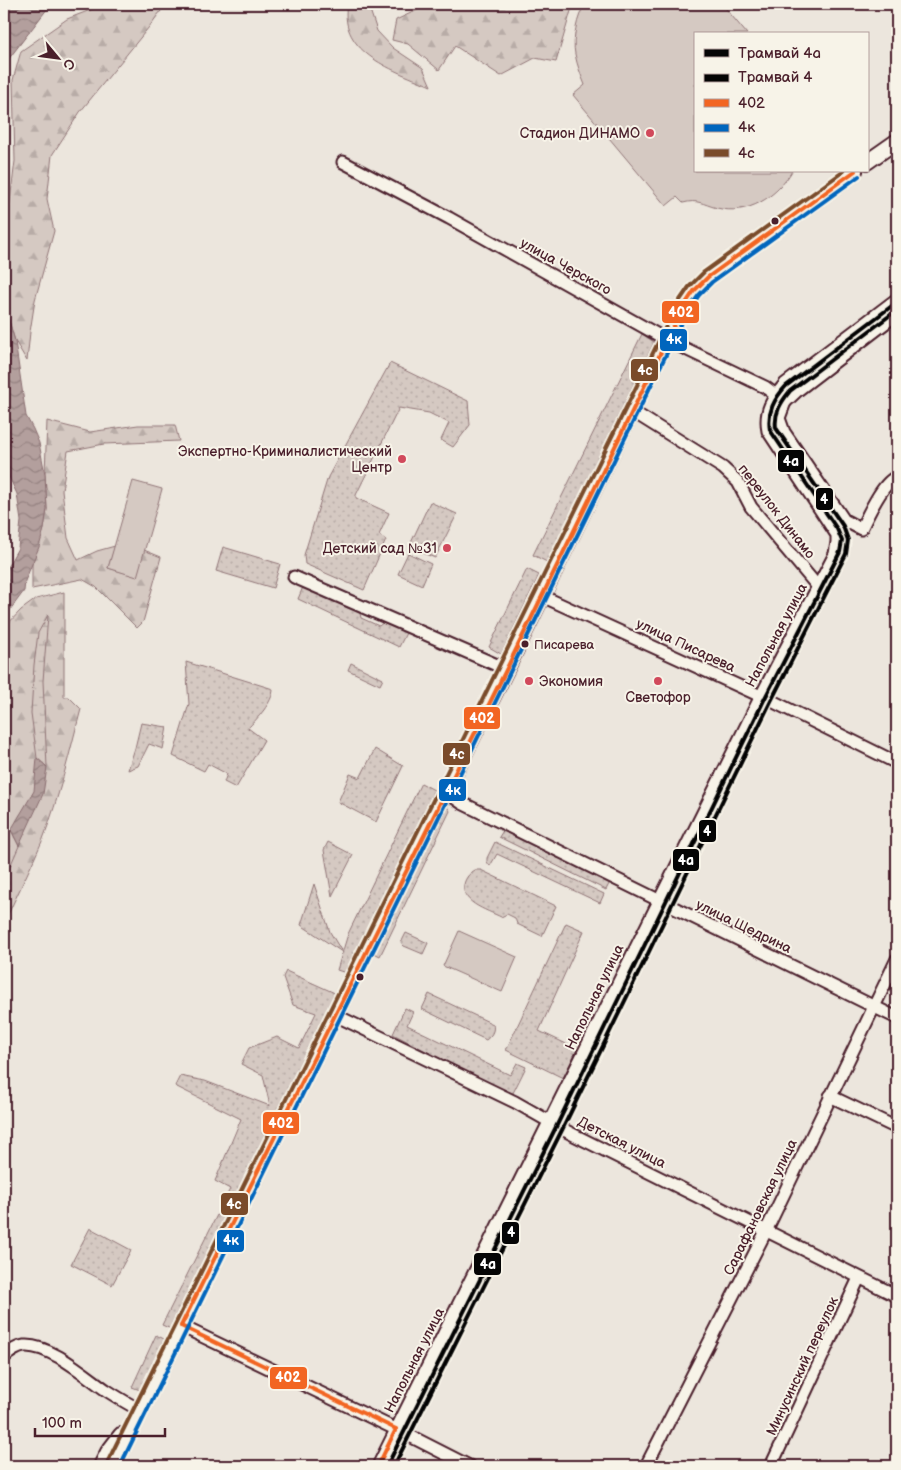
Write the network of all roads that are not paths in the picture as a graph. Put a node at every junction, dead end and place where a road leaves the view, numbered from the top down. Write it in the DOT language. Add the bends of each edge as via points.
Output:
graph roads {
  1 [pos="897,141"];
  2 [pos="868,161"];
  3 [pos="343,162"];
  4 [pos="854,172"];
  5 [pos="897,299"];
  6 [pos="897,314"];
  7 [pos="667,340"];
  8 [pos="780,398"];
  9 [pos="632,411"];
  10 [pos="897,476"];
  11 [pos="294,577"];
  12 [pos="818,587"];
  13 [pos="542,596"];
  14 [pos="506,669"];
  15 [pos="761,696"];
  16 [pos="897,763"];
  17 [pos="445,791"];
  18 [pos="658,900"];
  19 [pos="897,959"];
  20 [pos="873,1006"];
  21 [pos="335,1015"];
  22 [pos="897,1018"];
  23 [pos="830,1096"];
  24 [pos="550,1121"];
  25 [pos="897,1128"];
  26 [pos="766,1231"];
  27 [pos="859,1278"];
  28 [pos="897,1296"];
  29 [pos="181,1326"];
  30 [pos="4,1357"];
  31 [pos="140,1410"];
  32 [pos="396,1430"];
  33 [pos="101,1466"];
  34 [pos="113,1466"];
  35 [pos="378,1466"];
  36 [pos="469,1466"];
  37 [pos="646,1466"];
  38 [pos="771,1466"];
  1 -- 2 [label="main road"];
  3 -- 7 [label="street, улица Черского"];
  4 -- 7 [label="main road" via="708,277 694,291"];
  5 -- 8 [label="street" via="785,384"];
  6 -- 8 [label="street" via="798,390"];
  7 -- 8 [label="street, улица Черского" via="765,387"];
  7 -- 9 [label="main road"];
  8 -- 10 [label="street" via="779,418 784,432 844,520 861,529 883,488"];
  8 -- 12 [label="street, Напольная улица" via="766,422 768,431 837,535 835,554"];
  9 -- 12 [label="street, переулок Динамо" via="723,468 738,482 751,507"];
  9 -- 13 [label="main road"];
  11 -- 14 [label="street"];
  12 -- 15 [label="street, Напольная улица"];
  13 -- 14 [label="main road"];
  13 -- 15 [label="street, улица Писарева"];
  14 -- 17 [label="main road"];
  15 -- 16 [label="street, улица Писарева"];
  15 -- 18 [label="street, Напольная улица"];
  17 -- 18 [label="street, улица Щедрина" via="458,801"];
  17 -- 21 [label="main road"];
  18 -- 20 [label="street, улица Щедрина"];
  18 -- 24 [label="street, Напольная улица"];
  19 -- 20 [label="street, Сарафановская улица"];
  20 -- 22 [label="street, улица Щедрина"];
  20 -- 23 [label="street, Сарафановская улица"];
  21 -- 24 [label="street, Детская улица"];
  21 -- 29 [label="main road"];
  23 -- 25 [label="street"];
  23 -- 26 [label="street, Сарафановская улица"];
  24 -- 26 [label="street, Детская улица"];
  24 -- 32 [label="street, Напольная улица"];
  26 -- 27 [label="street, Детская улица"];
  26 -- 37 [label="street, Сарафановская улица"];
  27 -- 28 [label="street, Детская улица"];
  27 -- 38 [label="street, Минусинский переулок"];
  29 -- 31 [label="main road"];
  29 -- 32 [label="street"];
  30 -- 31 [label="street" via="22,1346 40,1348"];
  31 -- 33 [label="main road"];
  31 -- 34 [label="main road"];
  32 -- 35 [label="street, Напольная улица"];
  32 -- 36 [label="street"];
}
